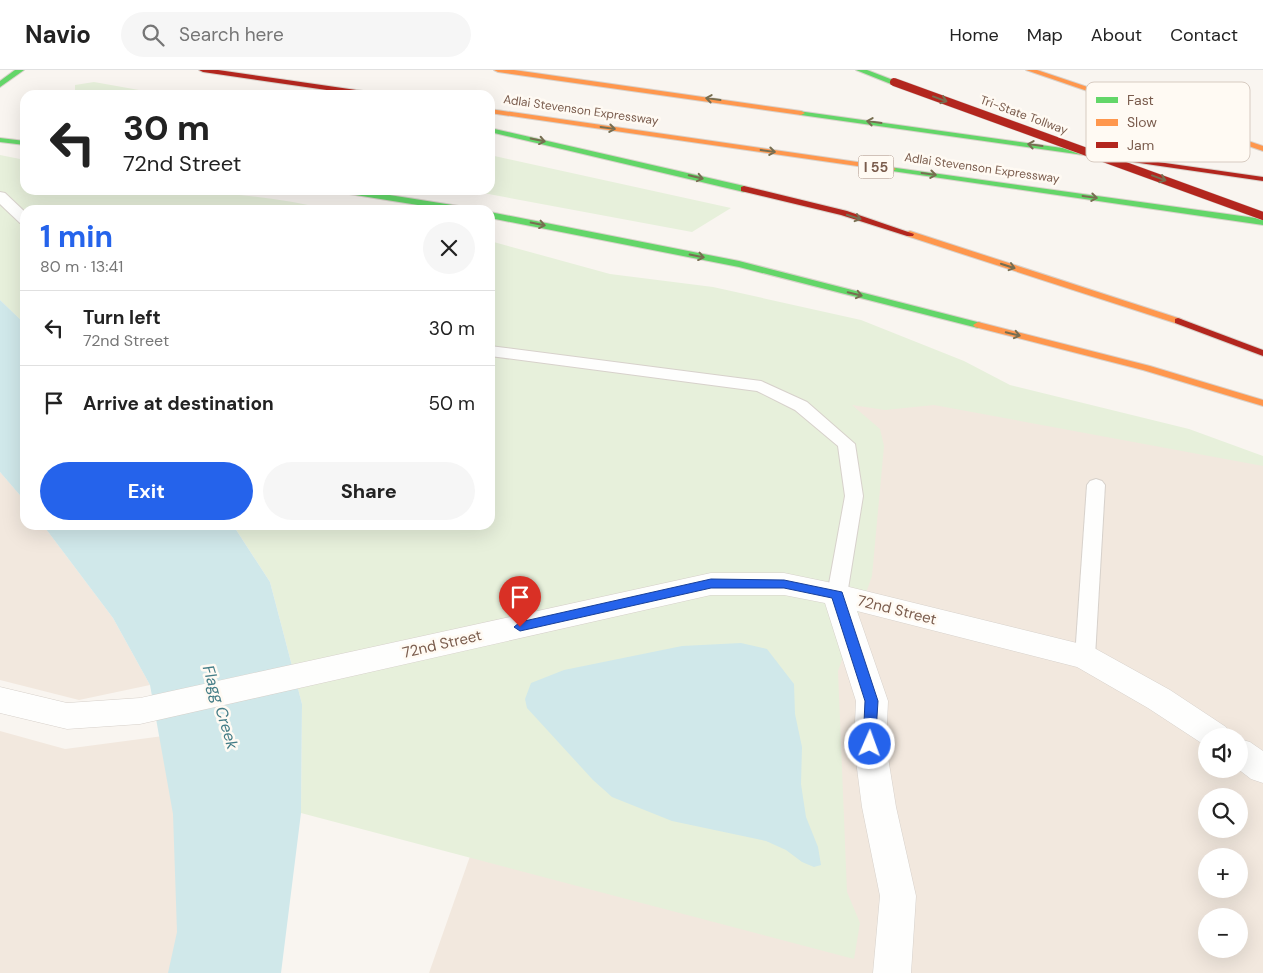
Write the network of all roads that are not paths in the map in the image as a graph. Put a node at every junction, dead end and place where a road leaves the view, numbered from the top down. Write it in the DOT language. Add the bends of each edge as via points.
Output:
graph roads {
  1 [pos="20,70"];
  2 [pos="203,70"];
  3 [pos="498,70"];
  4 [pos="860,70"];
  5 [pos="1030,70"];
  6 [pos="1064,70"];
  7 [pos="234,74"];
  8 [pos="1090,82"];
  9 [pos="0,84"];
  10 [pos="1086,88"];
  11 [pos="306,90"];
  12 [pos="343,90"];
  13 [pos="495,112"];
  14 [pos="495,131"];
  15 [pos="0,140"];
  16 [pos="20,143"];
  17 [pos="1250,145"];
  18 [pos="1263,149"];
  19 [pos="1086,152"];
  20 [pos="1086,154"];
  21 [pos="1114,162"];
  22 [pos="1144,162"];
  23 [pos="1263,178"];
  24 [pos="374,195"];
  25 [pos="0,196"];
  26 [pos="434,205"];
  27 [pos="20,215"];
  28 [pos="495,216"];
  29 [pos="1263,216"];
  30 [pos="1263,222"];
  31 [pos="495,352"];
  32 [pos="1263,353"];
  33 [pos="1263,403"];
  34 [pos="1096,485"];
  35 [pos="837,595"];
  36 [pos="1085,657"];
  37 [pos="0,700"];
  38 [pos="1203,728"];
  39 [pos="1248,758"];
  40 [pos="1263,769"];
  41 [pos="892,973"];
  1 -- 9 [label="main road"];
  2 -- 7 [label="main road"];
  20 -- 3 [label="main road, Adlai Stevenson Expressway, one-way"];
  4 -- 19 [label="main road, Tri-State Tollway, one-way, bridge"];
  5 -- 10 [label="main road"];
  6 -- 8 [label="main road"];
  7 -- 11 [label="main road"];
  7 -- 12 [label="main road"];
  13 -- 30 [label="main road, Adlai Stevenson Expressway / I 55, one-way"];
  14 -- 32 [label="main road, one-way" via="844,214 1161,316"];
  15 -- 16 [label="main road"];
  17 -- 18 [label="main road"];
  21 -- 29 [label="main road, Tri-State Tollway, one-way, bridge"];
  23 -- 22 [label="main road, Adlai Stevenson Expressway, one-way"];
  24 -- 26 [label="main road"];
  25 -- 27 [label="lane"];
  28 -- 33 [label="main road, one-way" via="739,264 1146,368"];
  31 -- 35 [label="lane" via="761,386 801,406 846,444 854,496"];
  34 -- 36 [label="lane"];
  35 -- 36 [label="street, 72nd Street"];
  35 -- 37 [label="street, 72nd Street" via="784,584 711,584 140,711 67,716"];
  35 -- 41 [label="street" via="872,701 870,744 879,807 898,896"];
  36 -- 38 [label="street, 72nd Street"];
  39 -- 40 [label="street"];
}
